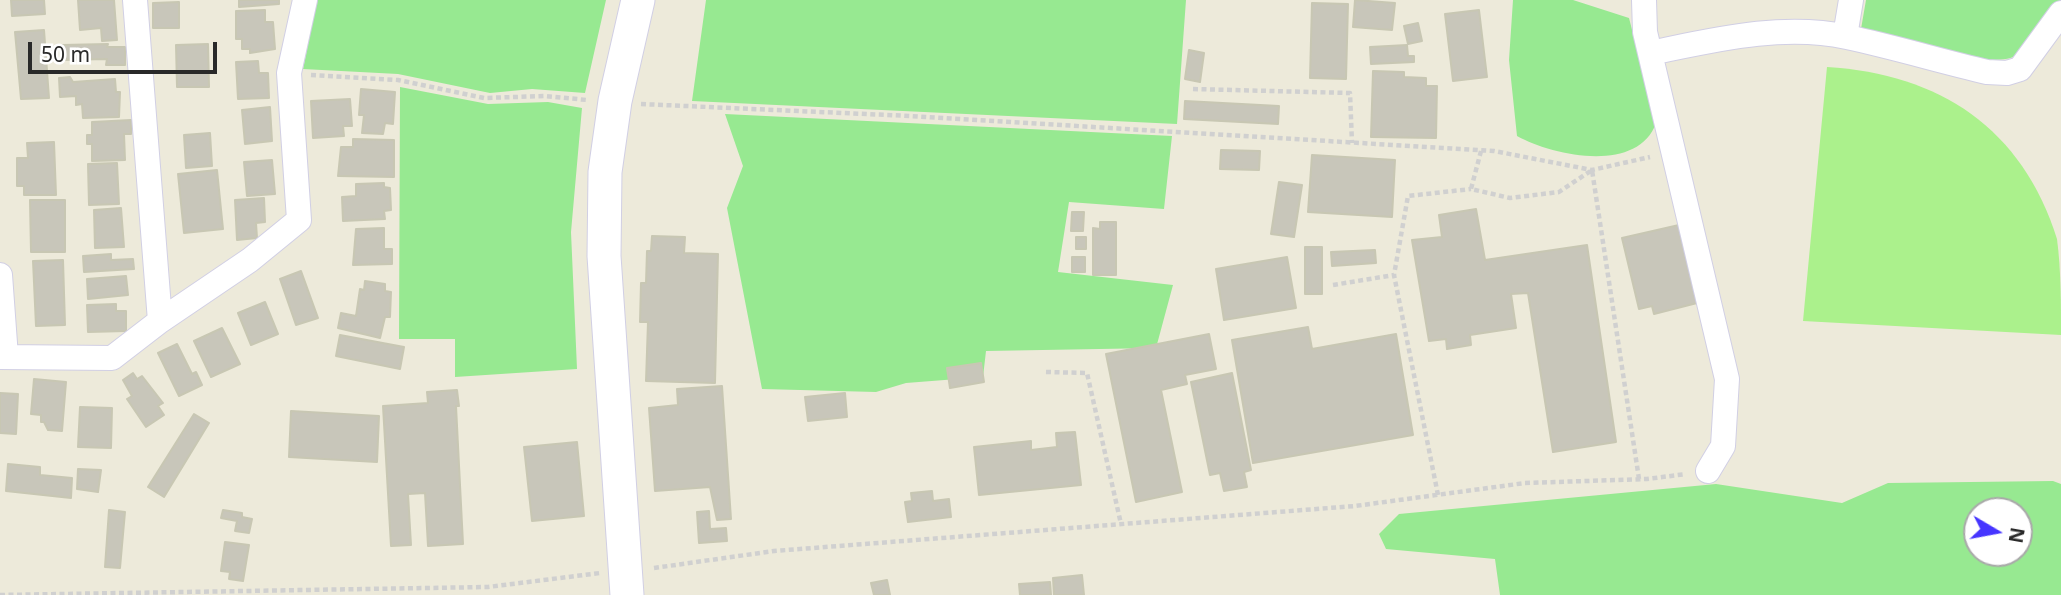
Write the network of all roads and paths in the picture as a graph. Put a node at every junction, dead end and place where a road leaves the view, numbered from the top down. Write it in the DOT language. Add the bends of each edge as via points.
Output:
graph roads {
  1 [pos="135,0"];
  2 [pos="305,0"];
  3 [pos="638,0"];
  4 [pos="1644,0"];
  5 [pos="1851,0"];
  6 [pos="2061,13"];
  7 [pos="1845,36"];
  8 [pos="1650,53"];
  9 [pos="289,73"];
  10 [pos="1193,89"];
  11 [pos="615,101"];
  12 [pos="1352,143"];
  13 [pos="1481,150"];
  14 [pos="1672,152"];
  15 [pos="1592,170"];
  16 [pos="1471,189"];
  17 [pos="0,275"];
  18 [pos="1394,275"];
  19 [pos="1333,285"];
  20 [pos="160,321"];
  21 [pos="3,357"];
  22 [pos="1046,372"];
  23 [pos="1708,471"];
  24 [pos="1639,479"];
  25 [pos="1438,495"];
  26 [pos="1121,524"];
  27 [pos="626,582"];
  28 [pos="0,594"];
  1 -- 20 [label="street"];
  2 -- 9 [label="street"];
  3 -- 11 [label="street"];
  4 -- 8 [label="street"];
  5 -- 7 [label="street"];
  6 -- 7 [label="street" via="2020,69 2007,73"];
  7 -- 8 [label="street" via="1777,33 1726,37"];
  8 -- 14 [label="street"];
  9 -- 11 [label="path" via="398,80 484,97"];
  9 -- 20 [label="street" via="299,220 250,260"];
  10 -- 12 [label="path" via="1350,93"];
  11 -- 12 [label="path"];
  11 -- 27 [label="street" via="606,172 604,256"];
  12 -- 13 [label="path"];
  13 -- 15 [label="path"];
  13 -- 16 [label="path"];
  14 -- 15 [label="path"];
  14 -- 23 [label="street" via="1727,379 1723,446"];
  15 -- 16 [label="path" via="1559,192 1510,198"];
  15 -- 24 [label="path"];
  16 -- 18 [label="path" via="1408,196"];
  17 -- 21 [label="street"];
  18 -- 19 [label="path"];
  18 -- 25 [label="path"];
  20 -- 21 [label="street" via="112,358"];
  22 -- 26 [label="path" via="1087,373"];
  23 -- 24 [label="path"];
  24 -- 25 [label="path" via="1525,483"];
  25 -- 26 [label="path"];
  26 -- 27 [label="path" via="774,551"];
  27 -- 28 [label="path"];
}
